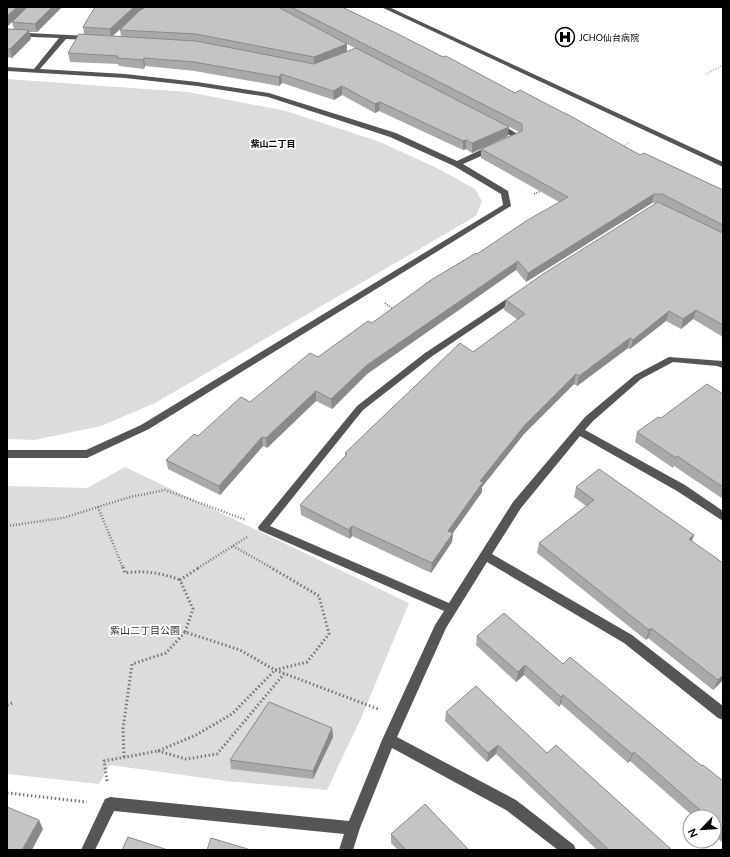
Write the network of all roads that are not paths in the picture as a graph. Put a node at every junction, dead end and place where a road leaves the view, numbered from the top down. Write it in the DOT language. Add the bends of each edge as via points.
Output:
graph roads {
  1 [pos="384,7"];
  2 [pos="12,28"];
  3 [pos="7,34"];
  4 [pos="64,37"];
  5 [pos="100,39"];
  6 [pos="7,69"];
  7 [pos="35,71"];
  8 [pos="489,121"];
  9 [pos="457,164"];
  10 [pos="723,165"];
  11 [pos="525,289"];
  12 [pos="723,364"];
  13 [pos="579,431"];
  14 [pos="7,454"];
  15 [pos="723,516"];
  16 [pos="485,555"];
  17 [pos="451,609"];
  18 [pos="723,714"];
  19 [pos="389,740"];
  20 [pos="353,828"];
  21 [pos="88,850"];
  22 [pos="346,850"];
  23 [pos="569,850"];
  1 -- 10 [label="street"];
  2 -- 3 [label="street"];
  3 -- 4 [label="street"];
  4 -- 5 [label="street"];
  4 -- 7 [label="street"];
  6 -- 7 [label="street"];
  7 -- 9 [label="street" via="125,76 269,95 393,135"];
  8 -- 9 [label="street" via="517,136"];
  9 -- 14 [label="street" via="505,193 507,206 145,427 88,454"];
  11 -- 17 [label="street" via="428,355 360,408 263,527"];
  12 -- 13 [label="street" via="672,359 638,377 589,419"];
  13 -- 15 [label="street" via="681,488"];
  13 -- 16 [label="street" via="517,505"];
  16 -- 17 [label="street"];
  16 -- 18 [label="street" via="628,639"];
  17 -- 19 [label="street" via="441,625"];
  19 -- 20 [label="street"];
  19 -- 23 [label="street" via="511,806"];
  20 -- 21 [label="street" via="110,804"];
  20 -- 22 [label="street"];
}
